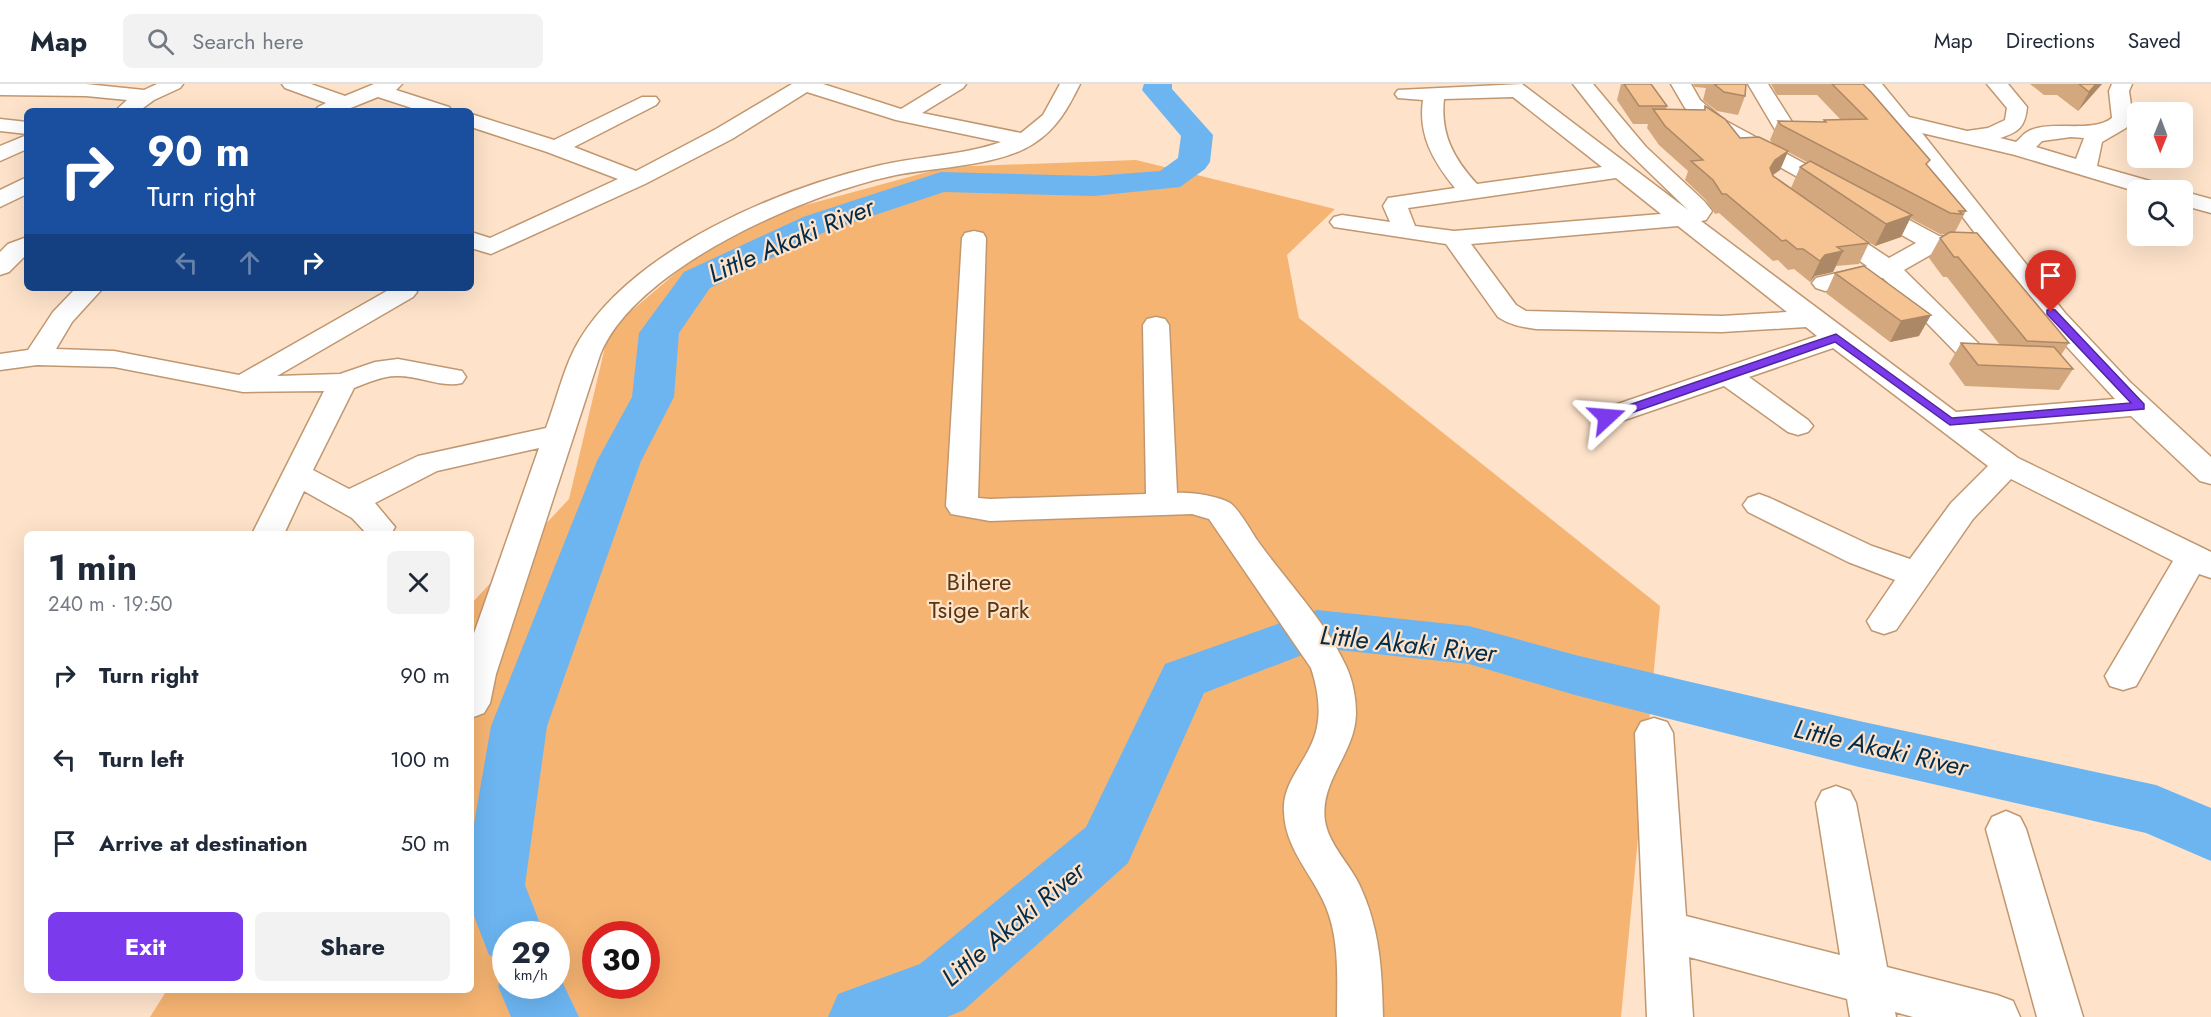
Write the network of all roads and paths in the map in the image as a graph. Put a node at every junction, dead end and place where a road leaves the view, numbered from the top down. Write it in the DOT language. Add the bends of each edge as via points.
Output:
graph roads {
  1 [pos="173,84"];
  2 [pos="292,84"];
  3 [pos="805,84"];
  4 [pos="956,84"];
  5 [pos="1070,84"];
  6 [pos="1758,84"];
  7 [pos="1871,84"];
  8 [pos="1997,84"];
  9 [pos="2122,84"];
  10 [pos="384,87"];
  11 [pos="1513,87"];
  12 [pos="0,89"];
  13 [pos="1594,89"];
  14 [pos="1676,90"];
  15 [pos="1405,94"];
  16 [pos="1434,95"];
  17 [pos="147,96"];
  18 [pos="649,101"];
  19 [pos="345,103"];
  20 [pos="129,108"];
  21 [pos="332,108"];
  22 [pos="435,108"];
  23 [pos="903,116"];
  24 [pos="474,121"];
  25 [pos="1904,122"];
  26 [pos="0,124"];
  27 [pos="24,128"];
  28 [pos="2101,132"];
  29 [pos="1788,133"];
  30 [pos="1963,136"];
  31 [pos="1024,140"];
  32 [pos="24,142"];
  33 [pos="555,147"];
  34 [pos="2020,150"];
  35 [pos="0,154"];
  36 [pos="1800,170"];
  37 [pos="2086,170"];
  38 [pos="1619,171"];
  39 [pos="637,179"];
  40 [pos="2127,182"];
  41 [pos="24,186"];
  42 [pos="1777,186"];
  43 [pos="1471,192"];
  44 [pos="0,200"];
  45 [pos="2193,201"];
  46 [pos="2211,207"];
  47 [pos="1806,212"];
  48 [pos="1682,219"];
  49 [pos="1342,222"];
  50 [pos="1406,232"];
  51 [pos="974,237"];
  52 [pos="1454,238"];
  53 [pos="1934,243"];
  54 [pos="1999,245"];
  55 [pos="15,247"];
  56 [pos="478,248"];
  57 [pos="0,267"];
  58 [pos="1888,270"];
  59 [pos="1825,283"];
  60 [pos="87,291"];
  61 [pos="401,291"];
  62 [pos="1812,319"];
  63 [pos="1156,325"];
  64 [pos="1836,338"];
  65 [pos="1970,351"];
  66 [pos="37,357"];
  67 [pos="0,362"];
  68 [pos="1727,375"];
  69 [pos="452,377"];
  70 [pos="343,382"];
  71 [pos="243,384"];
  72 [pos="2140,406"];
  73 [pos="1607,417"];
  74 [pos="1950,422"];
  75 [pos="1798,426"];
  76 [pos="559,434"];
  77 [pos="2007,465"];
  78 [pos="296,474"];
  79 [pos="2211,474"];
  80 [pos="350,502"];
  81 [pos="1162,503"];
  82 [pos="1759,505"];
  83 [pos="379,526"];
  84 [pos="269,531"];
  85 [pos="2200,568"];
  86 [pos="1915,574"];
  87 [pos="1884,621"];
  88 [pos="2122,676"];
  89 [pos="474,691"];
  90 [pos="1654,733"];
  91 [pos="1836,803"];
  92 [pos="2006,829"];
  93 [pos="1666,931"];
  94 [pos="1870,999"];
  95 [pos="1360,1017"];
  96 [pos="1670,1017"];
  97 [pos="1997,1017"];
  98 [pos="2060,1017"];
  1 -- 17 [label="street"];
  2 -- 19 [label="street"];
  3 -- 23 [label="street"];
  3 -- 39 [label="street" via="724,134"];
  4 -- 23 [label="street"];
  5 -- 31 [label="street" via="1052,118"];
  6 -- 29 [label="street"];
  7 -- 25 [label="street"];
  8 -- 30 [label="street" via="2017,107 2015,122 1993,136"];
  9 -- 28 [label="street" via="2119,91 2123,119 2115,128"];
  10 -- 19 [label="street"];
  10 -- 22 [label="street"];
  11 -- 16 [label="street"];
  11 -- 38 [label="street"];
  12 -- 17 [label="street"];
  13 -- 48 [label="street" via="1627,140 1700,211"];
  14 -- 36 [label="street" via="1717,124"];
  15 -- 16 [label="street"];
  16 -- 43 [label="street" via="1431,122 1435,136 1447,164"];
  17 -- 20 [label="street"];
  18 -- 33 [label="street"];
  19 -- 21 [label="street"];
  23 -- 31 [label="street"];
  24 -- 33 [label="street"];
  25 -- 30 [label="street"];
  25 -- 54 [label="street"];
  26 -- 27 [label="street"];
  28 -- 34 [label="street" via="2035,136"];
  28 -- 37 [label="street" via="2086,154"];
  30 -- 34 [label="street"];
  31 -- 76 [label="street" via="989,154 912,165 842,182 775,205 717,234 642,287 598,332"];
  32 -- 35 [label="street"];
  33 -- 39 [label="street"];
  34 -- 37 [label="street"];
  36 -- 42 [label="street"];
  36 -- 53 [label="street"];
  37 -- 40 [label="street"];
  38 -- 43 [label="street"];
  38 -- 48 [label="street"];
  39 -- 56 [label="street"];
  41 -- 44 [label="street"];
  43 -- 50 [label="street" via="1396,203"];
  45 -- 46 [label="street"];
  47 -- 58 [label="street"];
  48 -- 52 [label="street"];
  48 -- 62 [label="street"];
  49 -- 50 [label="street"];
  50 -- 52 [label="street"];
  51 -- 81 [label="street" via="962,506 990,510"];
  52 -- 62 [label="street" via="1507,311 1518,318 1661,324"];
  53 -- 54 [label="street"];
  53 -- 58 [label="street"];
  54 -- 72 [label="street" via="2037,296"];
  55 -- 57 [label="street"];
  58 -- 59 [label="street"];
  58 -- 65 [label="street"];
  60 -- 66 [label="street" via="62,318"];
  61 -- 71 [label="street"];
  62 -- 64 [label="street"];
  63 -- 81 [label="street"];
  64 -- 68 [label="street"];
  64 -- 74 [label="street"];
  66 -- 67 [label="street"];
  66 -- 71 [label="street" via="114,359"];
  68 -- 73 [label="street"];
  68 -- 75 [label="street"];
  69 -- 70 [label="street" via="398,367"];
  70 -- 71 [label="street"];
  70 -- 78 [label="street"];
  72 -- 74 [label="street"];
  72 -- 79 [label="street"];
  74 -- 77 [label="street"];
  76 -- 80 [label="street" via="429,463"];
  76 -- 89 [label="street"];
  77 -- 85 [label="street"];
  77 -- 86 [label="street" via="1962,511"];
  78 -- 80 [label="street"];
  78 -- 84 [label="street"];
  80 -- 83 [label="street"];
  81 -- 95 [label="street" via="1192,503 1220,512 1326,660 1336,689 1335,733 1308,784 1305,824 1352,919 1358,947"];
  82 -- 86 [label="street" via="1860,554"];
  85 -- 88 [label="street"];
  86 -- 87 [label="street"];
  90 -- 93 [label="street"];
  91 -- 94 [label="street"];
  92 -- 98 [label="street"];
  93 -- 94 [label="street"];
  93 -- 96 [label="street"];
  94 -- 97 [label="street"];
}
